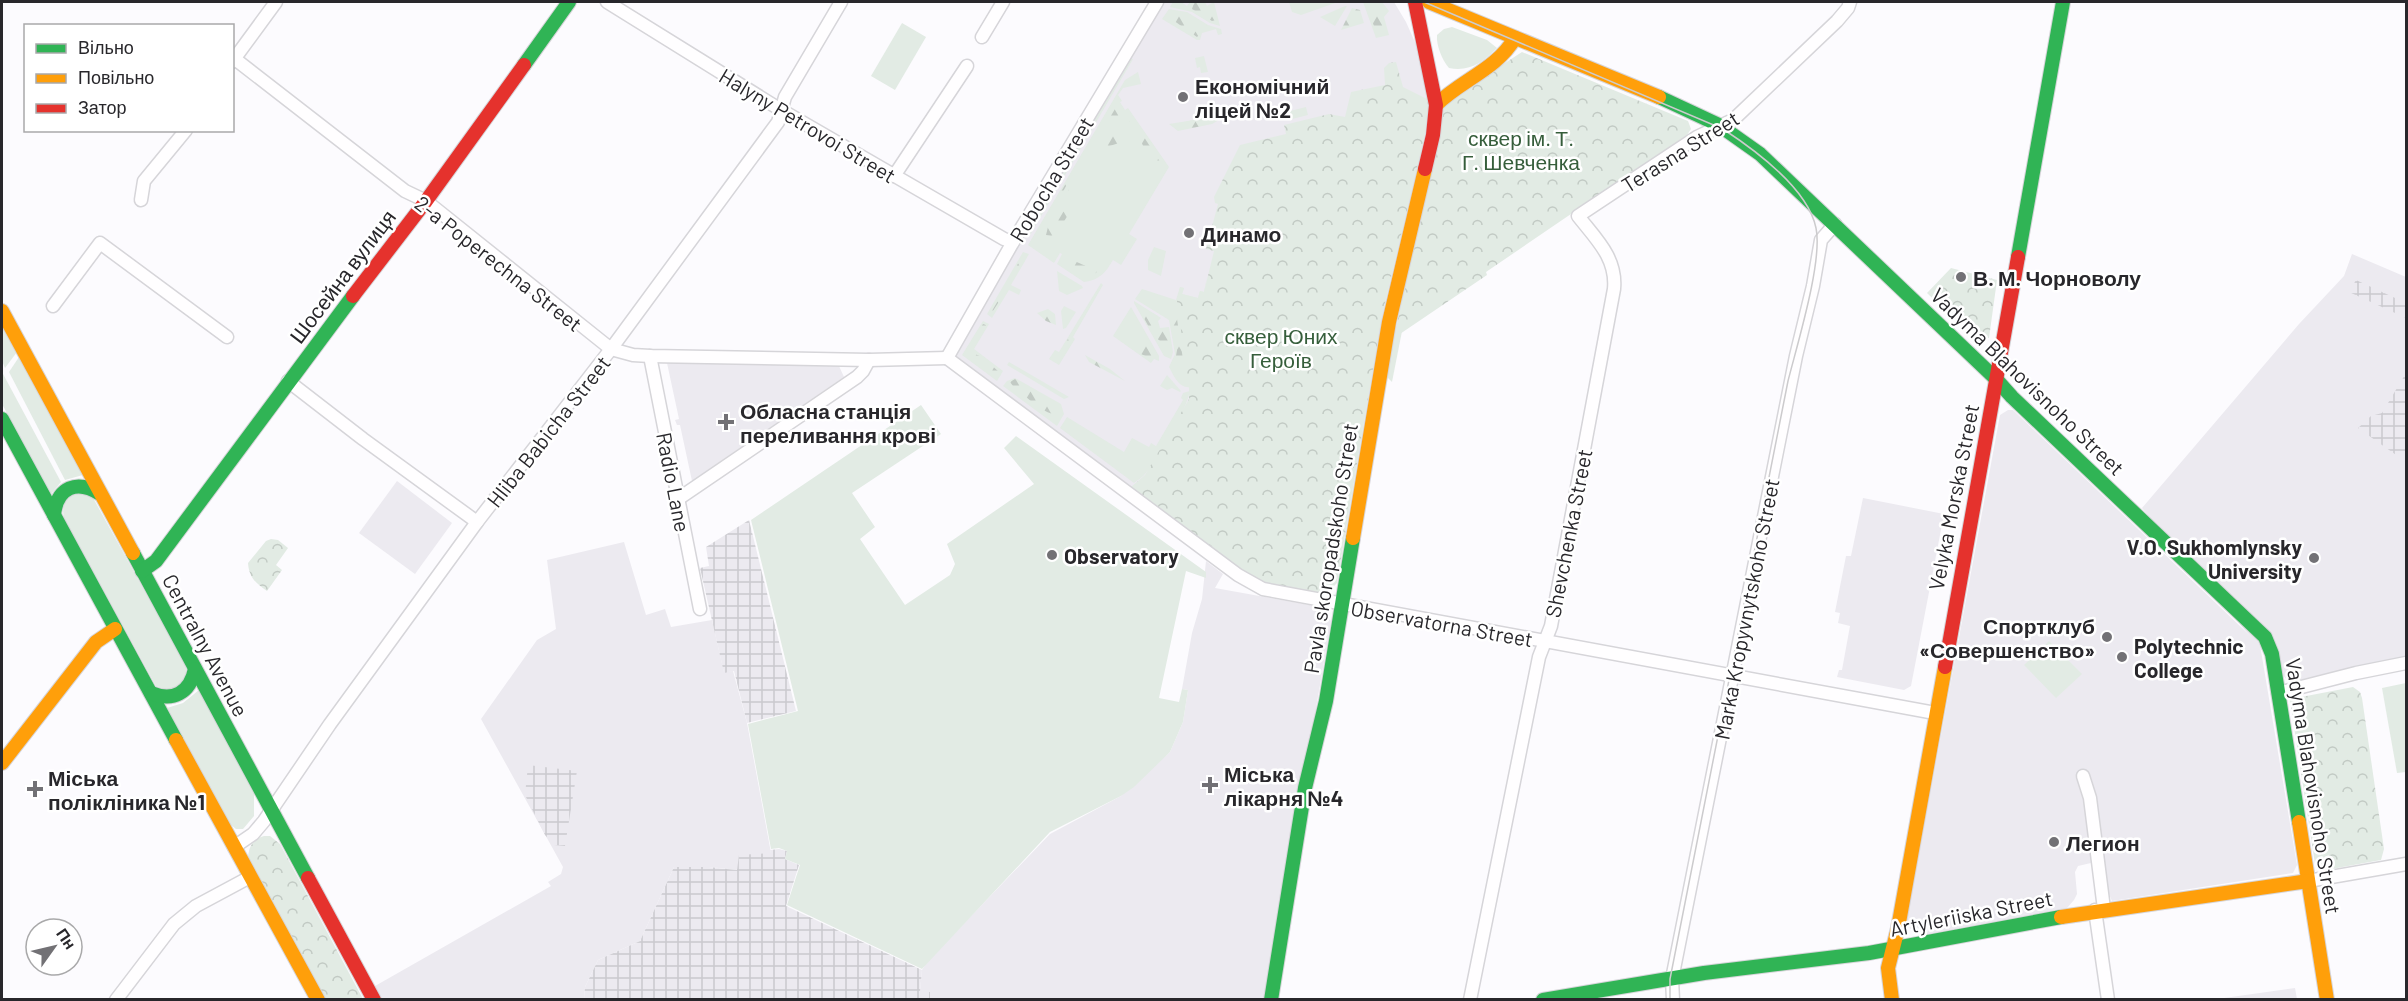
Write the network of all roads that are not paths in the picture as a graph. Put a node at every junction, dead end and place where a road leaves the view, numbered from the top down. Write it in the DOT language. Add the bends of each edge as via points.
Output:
graph roads {
  1 [pos="276,2"];
  2 [pos="569,2"];
  3 [pos="607,2"];
  4 [pos="841,2"];
  5 [pos="1003,2"];
  6 [pos="1157,2"];
  7 [pos="1415,2"];
  8 [pos="1429,2"];
  9 [pos="1850,2"];
  10 [pos="2063,2"];
  11 [pos="1454,13"];
  12 [pos="1421,35"];
  13 [pos="982,37"];
  14 [pos="1515,38"];
  15 [pos="1426,60"];
  16 [pos="234,61"];
  17 [pos="967,66"];
  18 [pos="1466,82"];
  19 [pos="1436,105"];
  20 [pos="781,110"];
  21 [pos="1722,125"];
  22 [pos="184,132"];
  23 [pos="894,176"];
  24 [pos="141,200"];
  25 [pos="426,201"];
  26 [pos="1578,216"];
  27 [pos="1835,224"];
  28 [pos="1013,242"];
  29 [pos="53,306"];
  30 [pos="2,310"];
  31 [pos="227,337"];
  32 [pos="611,349"];
  33 [pos="650,356"];
  34 [pos="947,358"];
  35 [pos="869,360"];
  36 [pos="1995,378"];
  37 [pos="288,381"];
  38 [pos="2,419"];
  39 [pos="100,494"];
  40 [pos="678,499"];
  41 [pos="54,515"];
  42 [pos="477,522"];
  43 [pos="142,571"];
  44 [pos="1342,605"];
  45 [pos="700,609"];
  46 [pos="115,629"];
  47 [pos="1546,642"];
  48 [pos="2406,663"];
  49 [pos="195,669"];
  50 [pos="1733,676"];
  51 [pos="151,693"];
  52 [pos="2278,693"];
  53 [pos="1935,713"];
  54 [pos="6,747"];
  55 [pos="2,763"];
  56 [pos="2083,776"];
  57 [pos="271,809"];
  58 [pos="234,847"];
  59 [pos="2406,864"];
  60 [pos="250,877"];
  61 [pos="2308,881"];
  62 [pos="2099,910"];
  63 [pos="1892,949"];
  64 [pos="1672,979"];
  65 [pos="116,999"];
  66 [pos="318,999"];
  67 [pos="374,999"];
  68 [pos="1271,999"];
  69 [pos="1470,999"];
  70 [pos="1543,999"];
  71 [pos="1672,999"];
  72 [pos="1892,999"];
  73 [pos="2108,999"];
  74 [pos="2327,999"];
  1 -- 16 [label="street"];
  2 -- 25 [label="main road, Шосейна вулиця"];
  3 -- 20 [label="street, Halyny Petrovoi Street"];
  4 -- 20 [label="street, Hliba Babicha Street"];
  5 -- 13 [label="street"];
  6 -- 28 [label="street, Robocha Street"];
  7 -- 12 [label="main road, Pavla skoropadskoho Street"];
  8 -- 11 [label="main road, Vadyma Blahovisnoho Street"];
  9 -- 21 [label="street, Terasna Street" via="1837,21 1742,112"];
  10 -- 36 [label="main road, Velyka Morska Street"];
  11 -- 12 [label="main road" via="1429,21"];
  11 -- 14 [label="main road, Vadyma Blahovisnoho Street"];
  12 -- 15 [label="main road, Pavla skoropadskoho Street"];
  14 -- 18 [label="main road" via="1506,54"];
  14 -- 21 [label="main road, Vadyma Blahovisnoho Street"];
  15 -- 18 [label="main road" via="1444,79"];
  15 -- 19 [label="main road, Pavla skoropadskoho Street"];
  16 -- 25 [label="street, 2-a Poperechna Street" via="405,191"];
  17 -- 23 [label="street"];
  18 -- 19 [label="main road" via="1448,92"];
  19 -- 44 [label="main road, Pavla skoropadskoho Street" via="1433,135 1389,322"];
  20 -- 23 [label="street, Halyny Petrovoi Street"];
  20 -- 32 [label="street, Hliba Babicha Street" via="778,122"];
  21 -- 26 [label="street, Terasna Street" via="1697,137"];
  21 -- 27 [label="main road, Vadyma Blahovisnoho Street" via="1764,156"];
  22 -- 24 [label="street" via="144,181"];
  23 -- 28 [label="street, Halyny Petrovoi Street"];
  25 -- 32 [label="street, 2-a Poperechna Street"];
  25 -- 37 [label="main road, Шосейна вулиця"];
  26 -- 47 [label="street, Shevchenka Street" via="1606,252 1615,277"];
  27 -- 36 [label="main road, Vadyma Blahovisnoho Street"];
  27 -- 50 [label="street, Marka Kropyvnytskoho Street" via="1821,240"];
  28 -- 34 [label="street, Robocha Street"];
  29 -- 31 [label="street" via="100,243"];
  30 -- 39 [label="main road, Centralny Avenue"];
  32 -- 33 [label="street, 2-a Poperechna Street"];
  32 -- 42 [label="street, Hliba Babicha Street"];
  33 -- 35 [label="street, 2-a Poperechna Street"];
  33 -- 40 [label="street, Radio Lane"];
  34 -- 35 [label="street, 2-a Poperechna Street"];
  34 -- 44 [label="street, Observatorna Street" via="1238,575 1263,589"];
  35 -- 40 [label="street" via="857,377"];
  36 -- 52 [label="main road, Vadyma Blahovisnoho Street" via="2265,637"];
  36 -- 53 [label="main road, Velyka Morska Street"];
  37 -- 42 [label="street"];
  37 -- 43 [label="main road, Шосейна вулиця" via="156,561"];
  38 -- 41 [label="main road"];
  39 -- 41 [label="main road" via="84,485 67,488 55,503"];
  39 -- 43 [label="main road, Centralny Avenue"];
  40 -- 45 [label="street, Radio Lane"];
  41 -- 46 [label="main road"];
  42 -- 57 [label="street, Hliba Babicha Street"];
  43 -- 49 [label="main road, Centralny Avenue"];
  44 -- 47 [label="street, Observatorna Street"];
  44 -- 68 [label="main road, Pavla skoropadskoho Street" via="1326,701 1305,788"];
  46 -- 51 [label="main road"];
  46 -- 54 [label="main road" via="96,642"];
  47 -- 50 [label="street, Observatorna Street"];
  47 -- 69 [label="street, Shevchenka Street" via="1539,657"];
  48 -- 52 [label="street"];
  49 -- 51 [label="main road" via="191,684 180,695 165,698"];
  49 -- 57 [label="main road, Centralny Avenue"];
  50 -- 53 [label="street, Observatorna Street"];
  50 -- 64 [label="street, Marka Kropyvnytskoho Street"];
  51 -- 58 [label="main road"];
  52 -- 61 [label="main road, Vadyma Blahovisnoho Street"];
  53 -- 63 [label="main road, Velyka Morska Street"];
  54 -- 55 [label="main road"];
  56 -- 62 [label="street" via="2090,798"];
  57 -- 58 [label="street, Hliba Babicha Street" via="253,834"];
  57 -- 67 [label="main road, Centralny Avenue"];
  58 -- 60 [label="main road"];
  59 -- 61 [label="street, Artyleriiska Street"];
  60 -- 65 [label="street" via="196,906 174,924"];
  60 -- 66 [label="main road"];
  61 -- 62 [label="main road, Artyleriiska Street"];
  61 -- 74 [label="main road, Vadyma Blahovisnoho Street"];
  62 -- 63 [label="main road, Artyleriiska Street"];
  62 -- 73 [label="street"];
  63 -- 64 [label="main road, Artyleriiska Street"];
  63 -- 72 [label="main road, Velyka Morska Street" via="1888,968"];
  64 -- 70 [label="main road, Artyleriiska Street"];
  64 -- 71 [label="street, Marka Kropyvnytskoho Street"];
}
